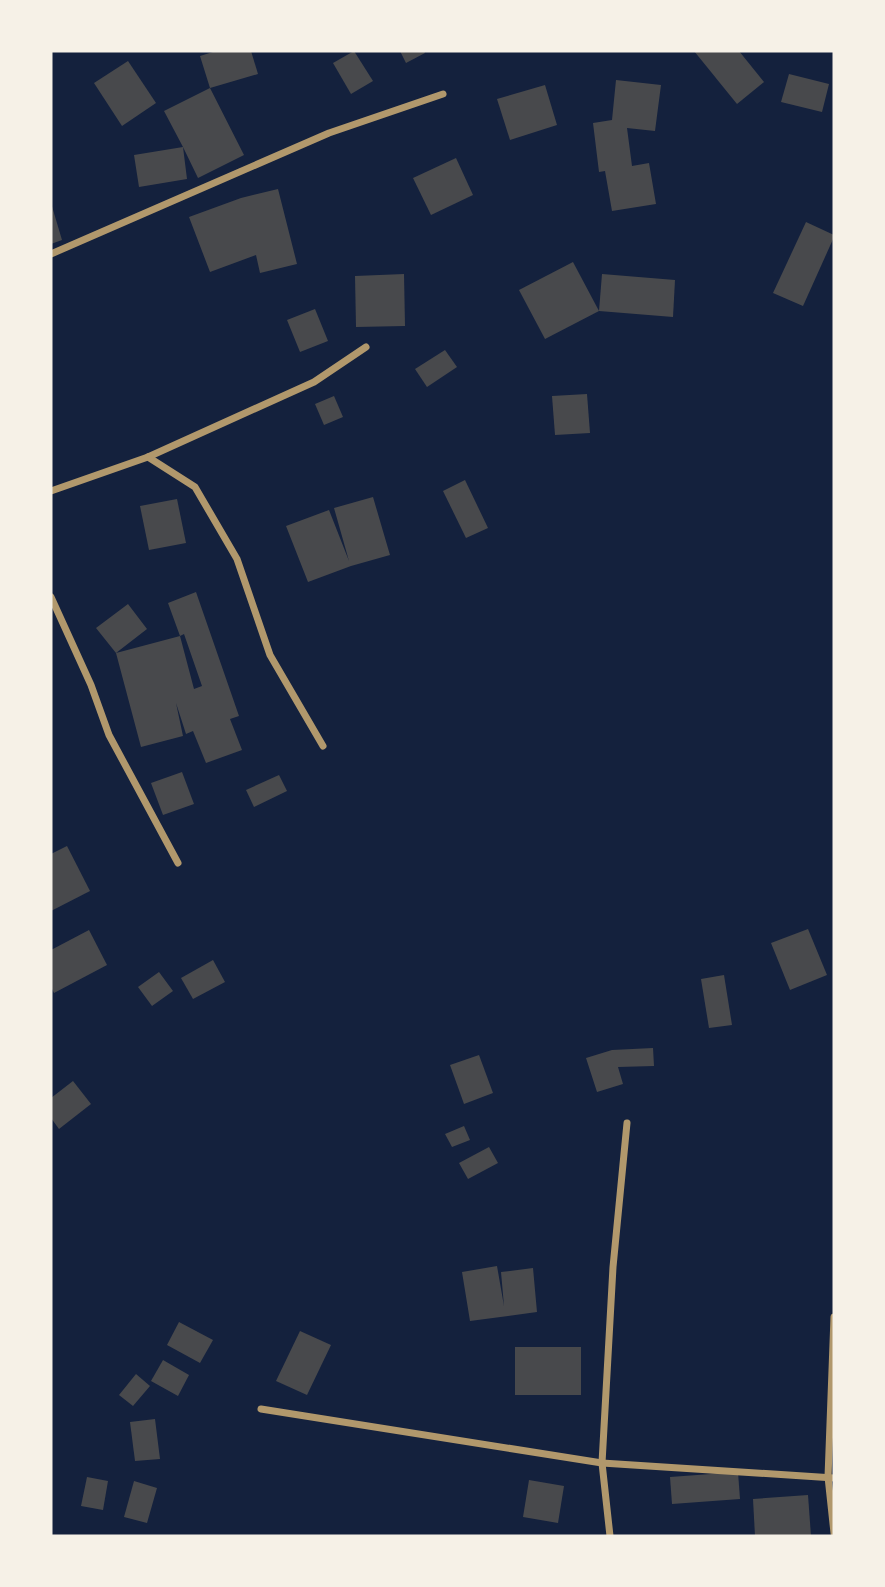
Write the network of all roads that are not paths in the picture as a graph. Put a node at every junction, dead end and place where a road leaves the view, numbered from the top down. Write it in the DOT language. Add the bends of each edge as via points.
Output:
graph roads {
  1 [pos="443,94"];
  2 [pos="51,254"];
  3 [pos="366,346"];
  4 [pos="148,457"];
  5 [pos="51,491"];
  6 [pos="51,597"];
  7 [pos="323,746"];
  8 [pos="177,863"];
  9 [pos="627,1123"];
  10 [pos="834,1317"];
  11 [pos="261,1409"];
  12 [pos="603,1462"];
  13 [pos="831,1477"];
  14 [pos="834,1533"];
  15 [pos="610,1536"];
  1 -- 2 [label="street" via="329,133"];
  3 -- 4 [label="street" via="314,382"];
  4 -- 5 [label="street"];
  4 -- 7 [label="street" via="195,487 237,559 270,655"];
  6 -- 8 [label="street" via="109,735"];
  9 -- 12 [label="street" via="613,1266"];
  10 -- 13 [label="street"];
  11 -- 12 [label="street"];
  12 -- 13 [label="street"];
  12 -- 15 [label="street"];
  13 -- 14 [label="street"];
}
